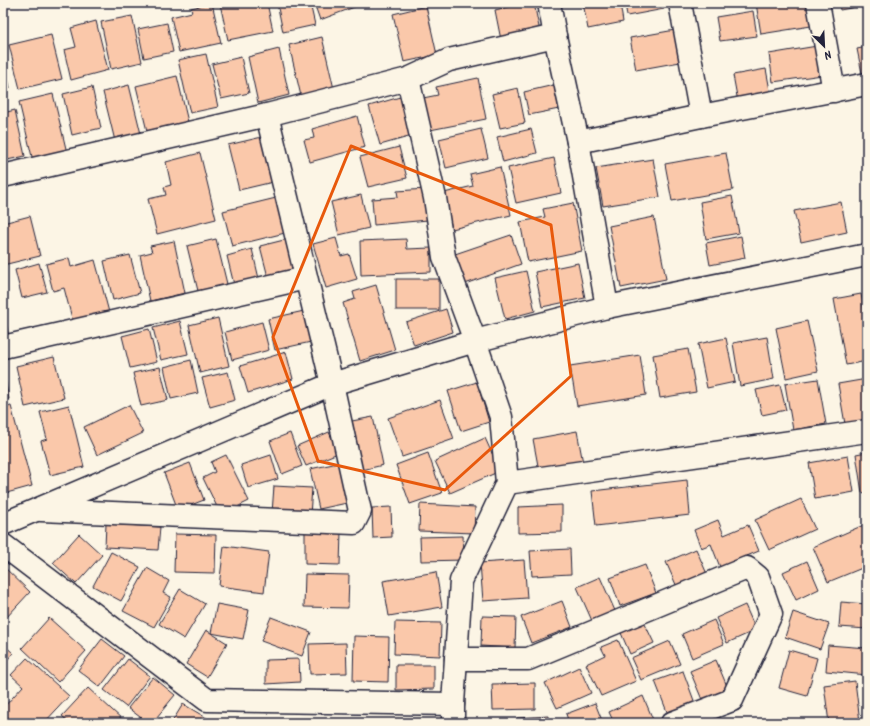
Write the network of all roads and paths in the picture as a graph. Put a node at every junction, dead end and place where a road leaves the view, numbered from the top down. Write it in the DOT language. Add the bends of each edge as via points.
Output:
graph roads {
  1 [pos="549,3"];
  2 [pos="680,3"];
  3 [pos="818,3"];
  4 [pos="555,36"];
  5 [pos="408,79"];
  6 [pos="867,84"];
  7 [pos="834,91"];
  8 [pos="268,115"];
  9 [pos="701,116"];
  10 [pos="578,142"];
  11 [pos="3,176"];
  12 [pos="867,255"];
  13 [pos="306,278"];
  14 [pos="607,307"];
  15 [pos="475,341"];
  16 [pos="3,347"];
  17 [pos="332,384"];
  18 [pos="867,431"];
  19 [pos="507,483"];
  20 [pos="35,510"];
  21 [pos="3,524"];
  22 [pos="3,545"];
  23 [pos="456,660"];
  24 [pos="453,713"];
  25 [pos="672,723"];
  1 -- 4 [label="street"];
  2 -- 9 [label="street"];
  3 -- 7 [label="street"];
  4 -- 5 [label="street" via="449,60"];
  4 -- 10 [label="street"];
  5 -- 8 [label="street"];
  5 -- 15 [label="street" via="435,198 444,257"];
  6 -- 7 [label="street"];
  7 -- 9 [label="street"];
  8 -- 11 [label="street"];
  8 -- 13 [label="street"];
  9 -- 10 [label="street"];
  10 -- 14 [label="street"];
  12 -- 14 [label="street"];
  13 -- 16 [label="street"];
  13 -- 17 [label="street"];
  14 -- 15 [label="street"];
  15 -- 17 [label="street"];
  15 -- 19 [label="street" via="501,417"];
  17 -- 20 [label="street"];
  17 -- 20 [label="street" via="360,511 354,523"];
  18 -- 19 [label="street"];
  19 -- 23 [label="street" via="461,581"];
  20 -- 21 [label="street"];
  22 -- 24 [label="street" via="207,700"];
  23 -- 24 [label="street"];
  23 -- 25 [label="street" via="528,659 747,568 758,577 771,614 732,700"];
}
